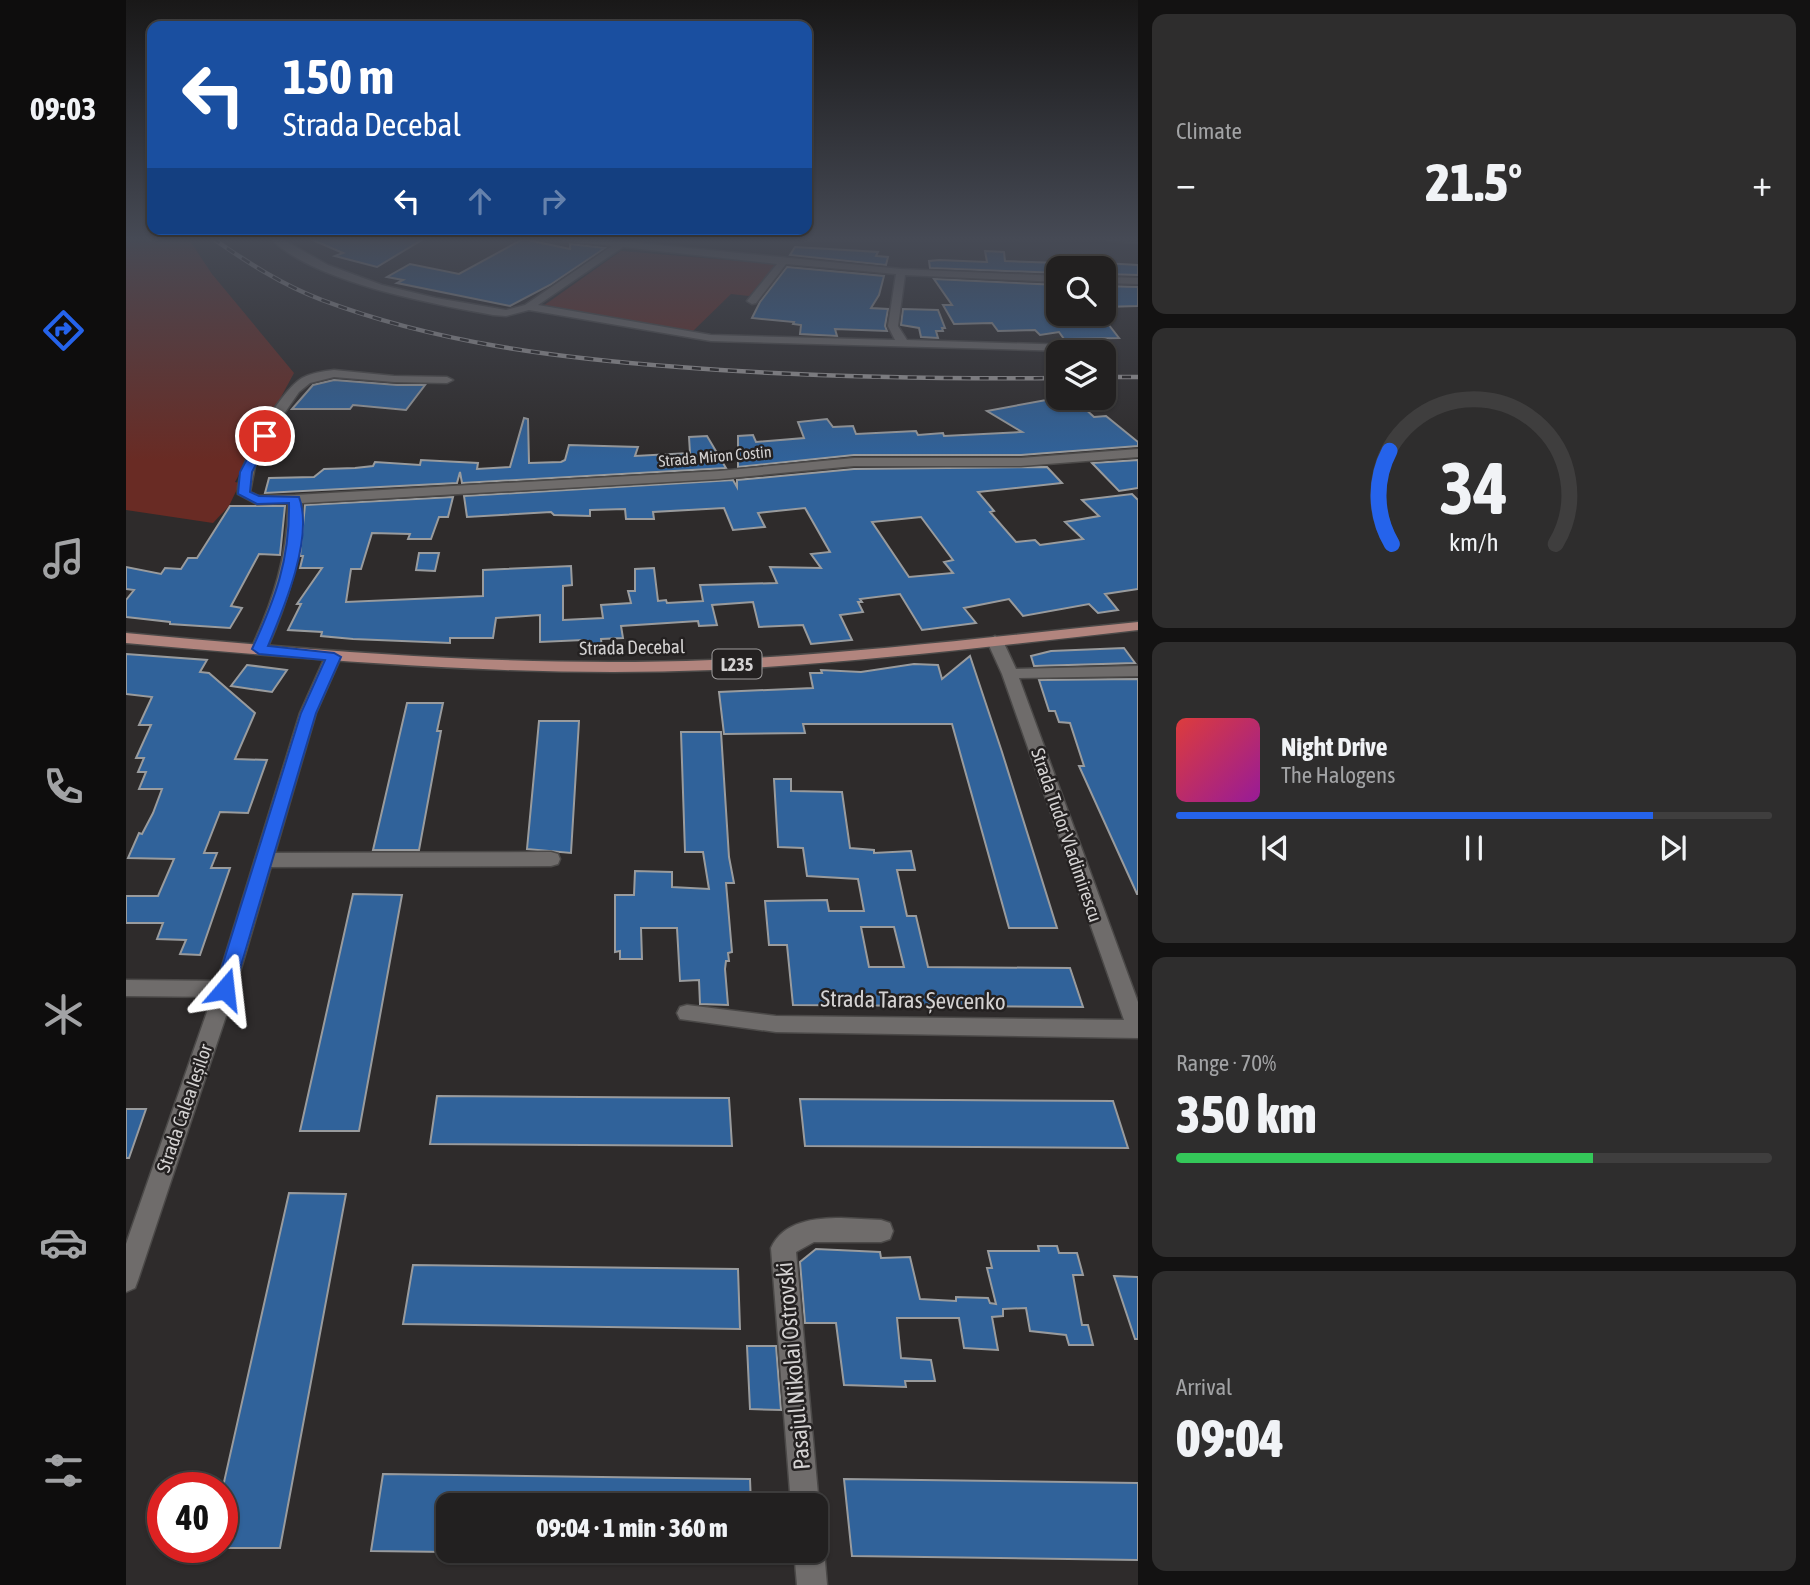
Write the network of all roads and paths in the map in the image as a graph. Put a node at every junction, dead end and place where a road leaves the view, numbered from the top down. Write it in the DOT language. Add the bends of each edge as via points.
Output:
graph roads {
  1 [pos="558,312"];
  2 [pos="895,312"];
  3 [pos="905,344"];
  4 [pos="1046,348"];
  5 [pos="447,380"];
  6 [pos="1138,453"];
  7 [pos="295,499"];
  8 [pos="1138,626"];
  9 [pos="126,638"];
  10 [pos="995,641"];
  11 [pos="259,649"];
  12 [pos="334,657"];
  13 [pos="1138,671"];
  14 [pos="1010,674"];
  15 [pos="551,859"];
  16 [pos="264,860"];
  17 [pos="126,988"];
  18 [pos="1131,988"];
  19 [pos="225,989"];
  20 [pos="687,1013"];
  21 [pos="1138,1029"];
  22 [pos="881,1231"];
  23 [pos="126,1280"];
  24 [pos="804,1493"];
  25 [pos="810,1563"];
  26 [pos="812,1585"];
  1 -- 3 [label="street" via="711,338"];
  2 -- 3 [label="street" via="893,326"];
  3 -- 4 [label="street"];
  5 -- 7 [label="street, Strada Miron Costin" via="335,373 313,376 296,387 246,472 242,489 250,498"];
  6 -- 7 [label="street, Strada Miron Costin" via="1021,462 854,462 719,475"];
  7 -- 11 [label="street" via="291,567"];
  8 -- 10 [label="main road, Strada Decebal / L235"];
  9 -- 11 [label="main road, Strada Decebal / L235"];
  10 -- 12 [label="main road, Strada Decebal / L235" via="836,658 710,665 551,667"];
  10 -- 14 [label="street, Strada Tudor Vladimirescu"];
  11 -- 12 [label="main road, Strada Decebal / L235"];
  12 -- 16 [label="street, Strada Calea Ieșilor" via="309,713"];
  13 -- 14 [label="street"];
  14 -- 18 [label="street, Strada Tudor Vladimirescu" via="1096,918"];
  15 -- 16 [label="street"];
  16 -- 19 [label="street, Strada Calea Ieșilor"];
  17 -- 19 [label="street"];
  18 -- 21 [label="street, Strada Tudor Vladimirescu"];
  19 -- 23 [label="street, Strada Calea Ieșilor"];
  20 -- 21 [label="street, Strada Taras Șevcenko" via="776,1024"];
  22 -- 24 [label="street, Pasajul Nikolai Ostrovski" via="797,1233 783,1248"];
  25 -- 26 [label="street"];
}
